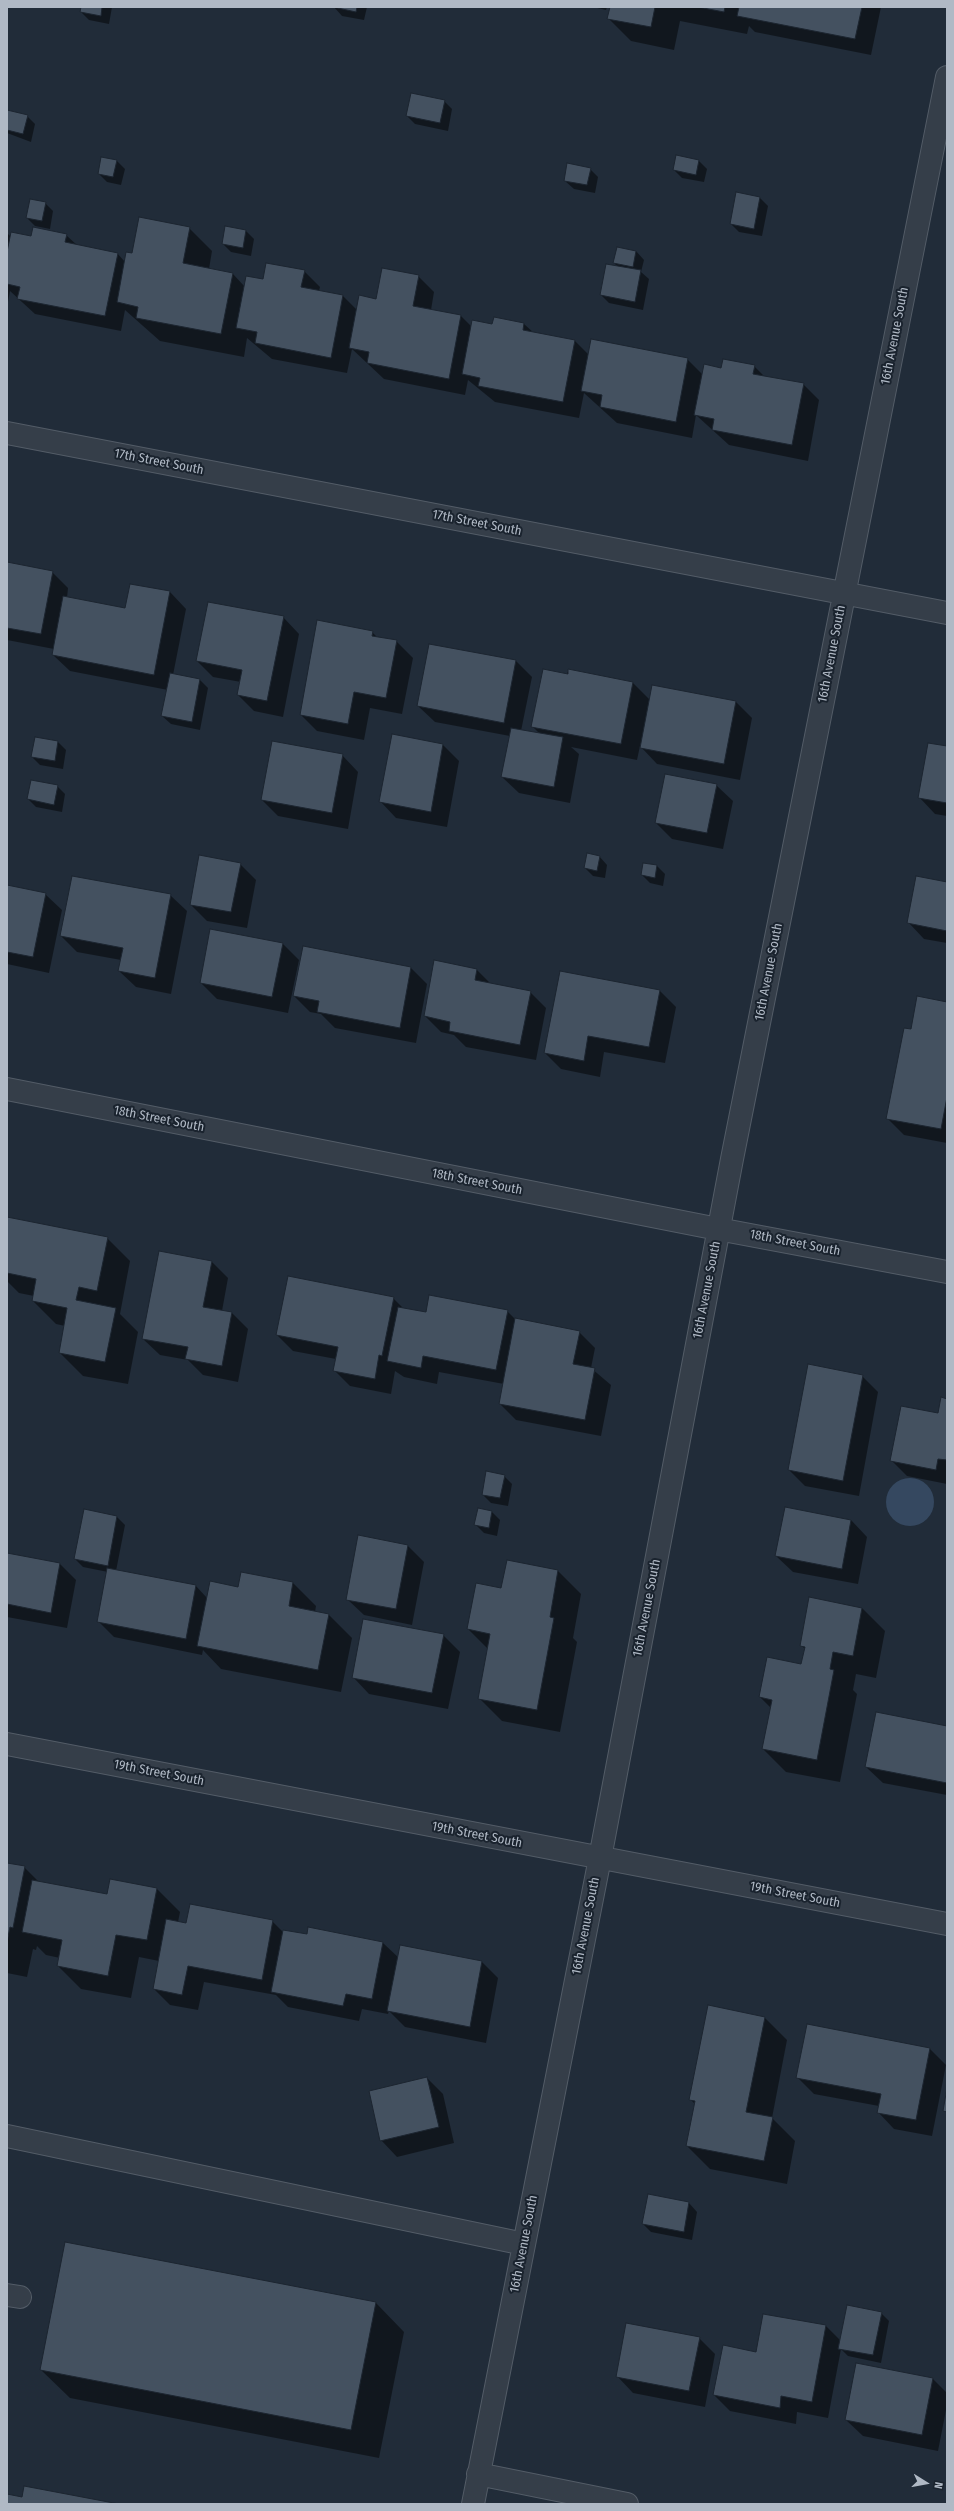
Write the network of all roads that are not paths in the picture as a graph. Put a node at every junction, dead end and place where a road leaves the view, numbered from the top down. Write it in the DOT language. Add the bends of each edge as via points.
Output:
graph roads {
  1 [pos="947,77"];
  2 [pos="7,433"];
  3 [pos="844,594"];
  4 [pos="947,613"];
  5 [pos="7,1089"];
  6 [pos="718,1229"];
  7 [pos="947,1272"];
  8 [pos="7,1744"];
  9 [pos="600,1858"];
  10 [pos="947,1924"];
  11 [pos="7,2136"];
  12 [pos="524,2244"];
  13 [pos="478,2474"];
  14 [pos="473,2504"];
  15 [pos="626,2504"];
  1 -- 3 [label="street, 16th Avenue South"];
  2 -- 3 [label="street, 17th Street South"];
  3 -- 4 [label="street, 17th Street South"];
  3 -- 6 [label="street, 16th Avenue South"];
  5 -- 6 [label="street, 18th Street South"];
  6 -- 7 [label="street, 18th Street South"];
  6 -- 9 [label="street, 16th Avenue South"];
  8 -- 9 [label="street, 19th Street South"];
  9 -- 10 [label="street, 19th Street South"];
  9 -- 12 [label="street, 16th Avenue South"];
  11 -- 12 [label="street"];
  12 -- 13 [label="street, 16th Avenue South"];
  13 -- 14 [label="street, 16th Avenue South"];
  13 -- 15 [label="street"];
}
